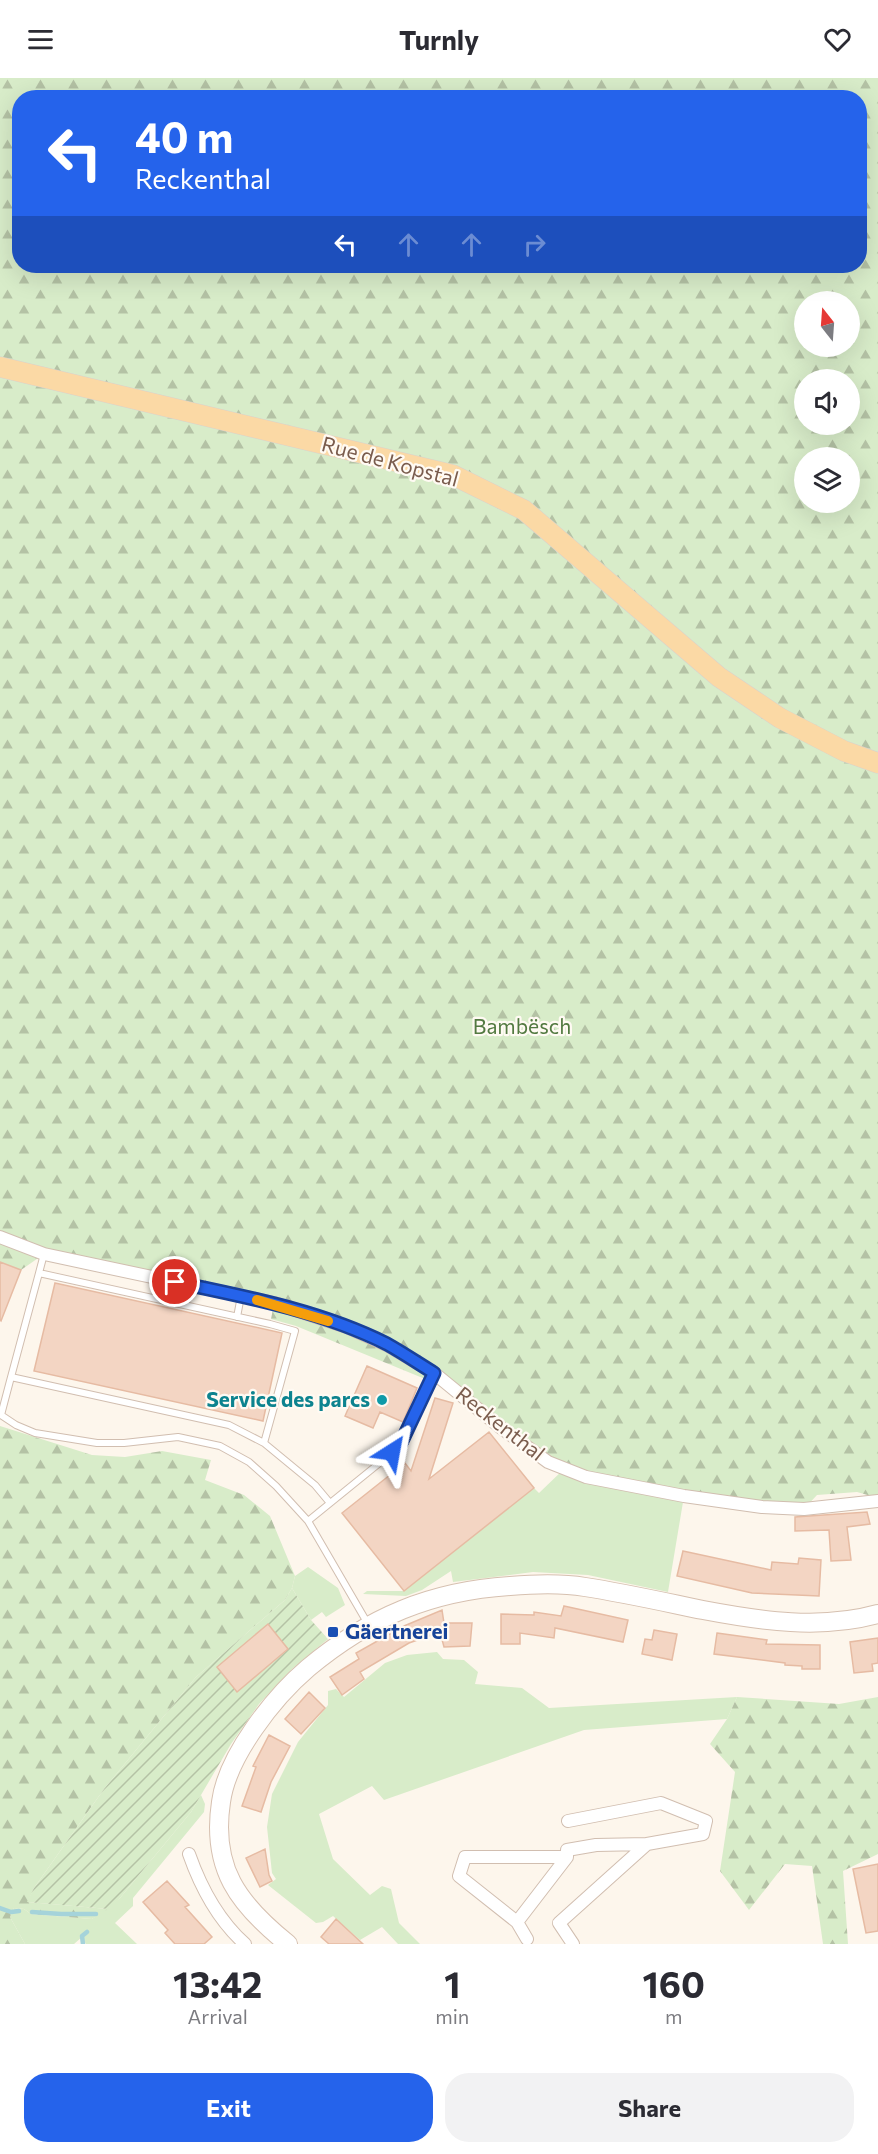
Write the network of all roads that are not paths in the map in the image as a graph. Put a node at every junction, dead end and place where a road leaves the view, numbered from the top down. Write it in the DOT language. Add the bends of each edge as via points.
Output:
graph roads {
  1 [pos="0,367"];
  2 [pos="878,763"];
  3 [pos="0,1237"];
  4 [pos="44,1254"];
  5 [pos="39,1273"];
  6 [pos="241,1296"];
  7 [pos="237,1317"];
  8 [pos="434,1373"];
  9 [pos="11,1377"];
  10 [pos="264,1443"];
  11 [pos="878,1501"];
  12 [pos="330,1503"];
  13 [pos="308,1521"];
  14 [pos="878,1614"];
  15 [pos="368,1624"];
  16 [pos="568,1821"];
  17 [pos="647,1844"];
  18 [pos="567,1853"];
  19 [pos="189,1854"];
  20 [pos="517,1922"];
  21 [pos="527,1939"];
  22 [pos="245,1944"];
  23 [pos="288,1944"];
  24 [pos="573,1944"];
  1 -- 2 [label="main road, Rue de Kopstal" via="453,475 524,510 718,677 780,718 844,751"];
  3 -- 4 [label="street, Reckenthal"];
  4 -- 5 [label="lane"];
  4 -- 6 [label="street, Reckenthal"];
  5 -- 7 [label="lane"];
  5 -- 9 [label="lane"];
  6 -- 7 [label="lane"];
  6 -- 8 [label="street, Reckenthal" via="347,1327"];
  7 -- 10 [label="lane" via="295,1331"];
  8 -- 11 [label="street, Reckenthal" via="548,1462 586,1477 762,1507 804,1509"];
  8 -- 12 [label="lane" via="401,1443"];
  9 -- 10 [label="lane" via="229,1425"];
  9 -- 13 [label="lane" via="1,1415 16,1425 35,1433 97,1443 178,1437 220,1446 249,1462"];
  10 -- 12 [label="lane" via="315,1485"];
  12 -- 13 [label="lane"];
  13 -- 15 [label="lane"];
  14 -- 15 [label="main road" via="818,1623 760,1620 583,1586 532,1584 483,1587 440,1596"];
  15 -- 23 [label="main road" via="299,1676 267,1710 242,1748 222,1790 220,1851 228,1876 240,1899"];
  16 -- 17 [label="street" via="661,1803 706,1821 703,1834"];
  17 -- 18 [label="street" via="596,1845"];
  17 -- 24 [label="street" via="559,1923"];
  18 -- 20 [label="street"];
  18 -- 20 [label="street" via="465,1857 459,1876"];
  19 -- 22 [label="street" via="198,1880 228,1929"];
  20 -- 21 [label="street"];
}
